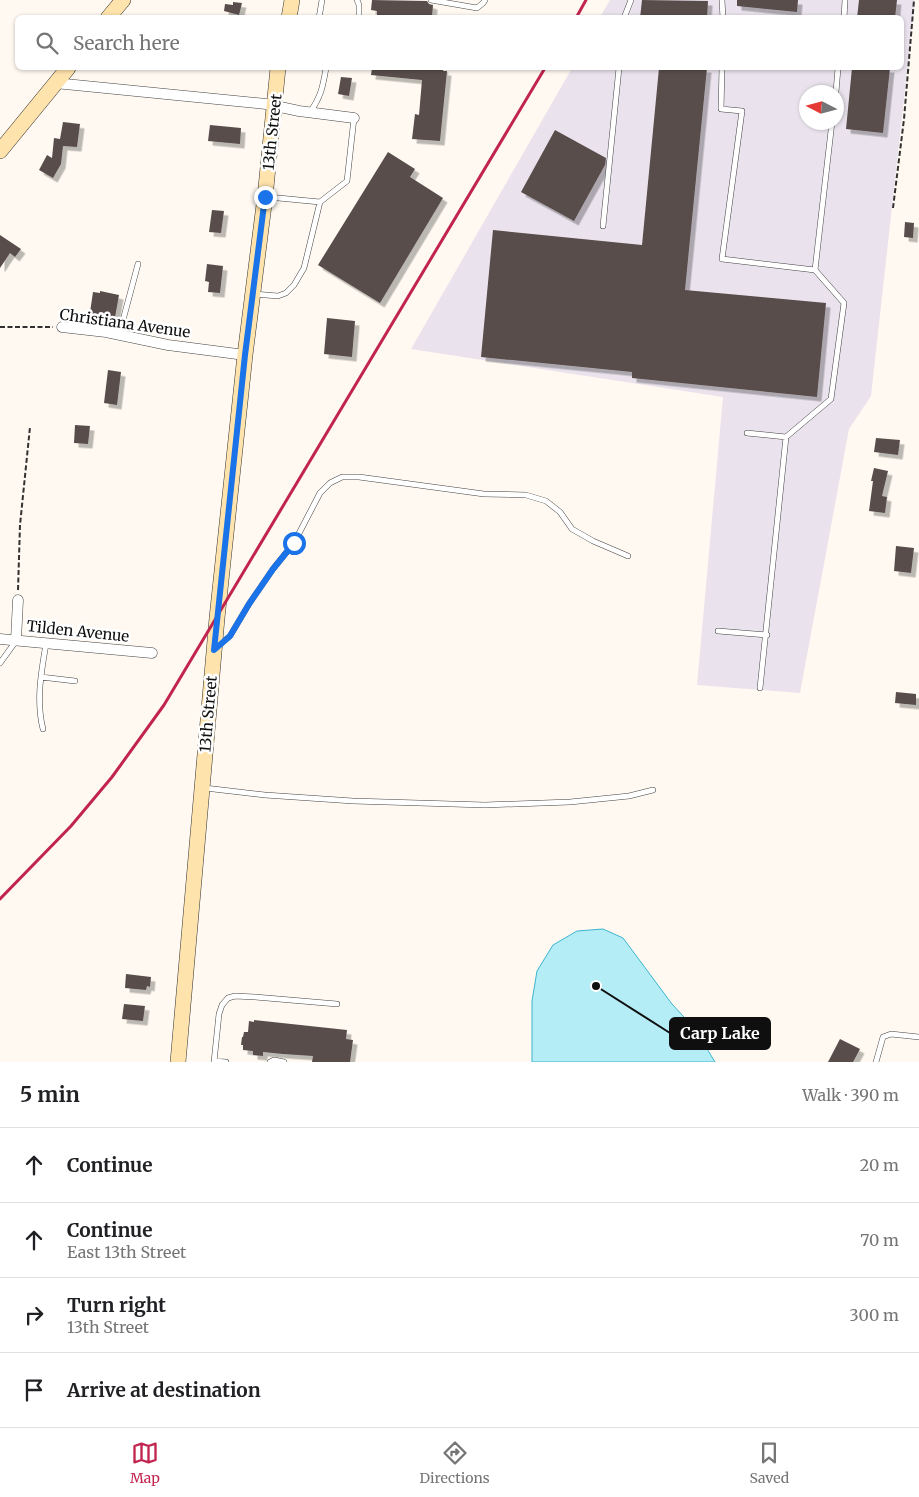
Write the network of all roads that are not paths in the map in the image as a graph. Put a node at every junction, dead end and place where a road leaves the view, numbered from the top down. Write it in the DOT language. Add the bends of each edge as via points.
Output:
graph roads {
  1 [pos="123,0"];
  2 [pos="292,0"];
  3 [pos="322,0"];
  4 [pos="357,0"];
  5 [pos="431,0"];
  6 [pos="485,0"];
  7 [pos="631,0"];
  8 [pos="722,0"];
  9 [pos="846,0"];
  10 [pos="110,15"];
  11 [pos="290,15"];
  12 [pos="320,15"];
  13 [pos="359,15"];
  14 [pos="625,15"];
  15 [pos="723,15"];
  16 [pos="844,15"];
  17 [pos="66,70"];
  18 [pos="278,70"];
  19 [pos="326,70"];
  20 [pos="619,70"];
  21 [pos="722,70"];
  22 [pos="838,70"];
  23 [pos="55,83"];
  24 [pos="837,85"];
  25 [pos="274,105"];
  26 [pos="310,112"];
  27 [pos="354,118"];
  28 [pos="831,130"];
  29 [pos="0,151"];
  30 [pos="265,197"];
  31 [pos="320,202"];
  32 [pos="604,226"];
  33 [pos="138,264"];
  34 [pos="815,270"];
  35 [pos="253,294"];
  36 [pos="62,327"];
  37 [pos="119,335"];
  38 [pos="245,355"];
  39 [pos="748,433"];
  40 [pos="786,438"];
  41 [pos="628,556"];
  42 [pos="18,600"];
  43 [pos="718,631"];
  44 [pos="766,636"];
  45 [pos="0,638"];
  46 [pos="16,640"];
  47 [pos="46,643"];
  48 [pos="214,650"];
  49 [pos="152,654"];
  50 [pos="0,663"];
  51 [pos="41,677"];
  52 [pos="75,681"];
  53 [pos="760,688"];
  54 [pos="43,729"];
  55 [pos="202,787"];
  56 [pos="653,790"];
  57 [pos="337,1004"];
  58 [pos="919,1037"];
  59 [pos="214,1061"];
  60 [pos="178,1062"];
  61 [pos="226,1062"];
  62 [pos="270,1062"];
  63 [pos="284,1062"];
  64 [pos="876,1062"];
  1 -- 10 [label="street"];
  2 -- 11 [label="street"];
  3 -- 12 [label="lane"];
  4 -- 13 [label="lane"];
  5 -- 6 [label="lane" via="477,8"];
  7 -- 14 [label="lane"];
  8 -- 15 [label="lane"];
  9 -- 16 [label="lane"];
  17 -- 23 [label="street"];
  18 -- 25 [label="street, 13th Street"];
  19 -- 26 [label="lane" via="321,93"];
  20 -- 32 [label="lane"];
  21 -- 34 [label="lane" via="721,109 742,111 722,260"];
  22 -- 24 [label="lane"];
  23 -- 25 [label="street"];
  23 -- 29 [label="street"];
  25 -- 26 [label="street"];
  25 -- 30 [label="street, 13th Street"];
  26 -- 27 [label="street"];
  27 -- 31 [label="lane" via="347,181"];
  28 -- 34 [label="lane"];
  30 -- 31 [label="lane"];
  30 -- 35 [label="street, 13th Street"];
  31 -- 35 [label="lane" via="304,268 294,285 278,296"];
  33 -- 37 [label="lane"];
  34 -- 40 [label="lane" via="844,304 831,399"];
  35 -- 38 [label="street, 13th Street"];
  36 -- 37 [label="street, Christiana Avenue"];
  37 -- 38 [label="street, Christiana Avenue"];
  38 -- 48 [label="street, 13th Street"];
  39 -- 40 [label="lane"];
  40 -- 44 [label="lane"];
  41 -- 48 [label="lane" via="572,529 560,512 546,501 526,495 484,494 342,477 320,493 294,543 273,569 230,636"];
  42 -- 46 [label="street"];
  43 -- 44 [label="lane"];
  44 -- 53 [label="lane"];
  45 -- 46 [label="street, Tilden Avenue"];
  46 -- 47 [label="street, Tilden Avenue"];
  46 -- 50 [label="lane"];
  47 -- 49 [label="street, Tilden Avenue"];
  47 -- 51 [label="lane"];
  48 -- 55 [label="street, 13th Street"];
  51 -- 52 [label="lane"];
  51 -- 54 [label="lane" via="39,715"];
  55 -- 56 [label="lane" via="353,801 485,805 570,802 629,796"];
  55 -- 60 [label="street, 13th Street"];
  57 -- 59 [label="lane" via="228,998 219,1014"];
  58 -- 64 [label="lane" via="891,1034 883,1037"];
  59 -- 61 [label="lane"];
  62 -- 63 [label="lane"];
}
